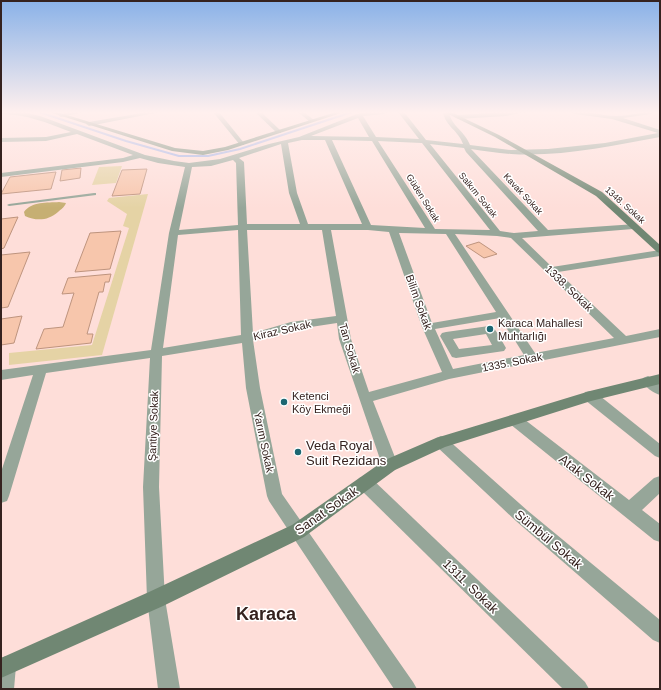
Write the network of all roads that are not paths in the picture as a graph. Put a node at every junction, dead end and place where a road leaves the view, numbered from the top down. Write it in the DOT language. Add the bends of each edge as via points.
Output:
graph roads {
  1 [pos="112,144"];
  2 [pos="155,144"];
  3 [pos="242,144"];
  4 [pos="277,144"];
  5 [pos="284,144"];
  6 [pos="331,144"];
  7 [pos="378,144"];
  8 [pos="425,144"];
  9 [pos="451,144"];
  10 [pos="511,144"];
  11 [pos="602,144"];
  12 [pos="467,146"];
  13 [pos="527,153"];
  14 [pos="143,155"];
  15 [pos="234,158"];
  16 [pos="189,165"];
  17 [pos="1,175"];
  18 [pos="94,194"];
  19 [pos="9,205"];
  20 [pos="633,226"];
  21 [pos="241,227"];
  22 [pos="305,227"];
  23 [pos="326,227"];
  24 [pos="368,227"];
  25 [pos="393,230"];
  26 [pos="431,230"];
  27 [pos="174,232"];
  28 [pos="449,232"];
  29 [pos="497,233"];
  30 [pos="545,233"];
  31 [pos="514,236"];
  32 [pos="658,245"];
  33 [pos="660,253"];
  34 [pos="550,270"];
  35 [pos="504,314"];
  36 [pos="341,319"];
  37 [pos="464,321"];
  38 [pos="428,327"];
  39 [pos="470,333"];
  40 [pos="660,333"];
  41 [pos="517,335"];
  42 [pos="247,338"];
  43 [pos="494,339"];
  44 [pos="624,341"];
  45 [pos="451,344"];
  46 [pos="436,346"];
  47 [pos="480,351"];
  48 [pos="156,354"];
  49 [pos="532,358"];
  50 [pos="488,366"];
  51 [pos="41,370"];
  52 [pos="449,374"];
  53 [pos="1,375"];
  54 [pos="656,384"];
  55 [pos="590,396"];
  56 [pos="365,398"];
  57 [pos="515,420"];
  58 [pos="441,442"];
  59 [pos="660,452"];
  60 [pos="390,465"];
  61 [pos="365,483"];
  62 [pos="660,483"];
  63 [pos="1,496"];
  64 [pos="630,510"];
  65 [pos="298,531"];
  66 [pos="660,534"];
  67 [pos="156,599"];
  68 [pos="660,633"];
  69 [pos="3,667"];
  70 [pos="3,689"];
  71 [pos="169,689"];
  72 [pos="406,689"];
  73 [pos="578,689"];
  1 -- 14 [label="street"];
  2 -- 3 [label="street" via="174,150 203,153"];
  4 -- 15 [label="street"];
  5 -- 22 [label="street" via="293,193"];
  6 -- 24 [label="street"];
  7 -- 26 [label="street, Güden Sokak"];
  8 -- 29 [label="street, Salkım Sokak"];
  9 -- 12 [label="street"];
  10 -- 13 [label="street, 1348. Sokak"];
  11 -- 13 [label="street"];
  12 -- 13 [label="street"];
  12 -- 30 [label="street, Kavak Sokak" via="468,151"];
  13 -- 20 [label="street, 1348. Sokak" via="600,194"];
  14 -- 16 [label="street"];
  14 -- 17 [label="street" via="123,160"];
  15 -- 16 [label="street"];
  15 -- 21 [label="street, Yarım Sokak" via="240,162"];
  16 -- 27 [label="street, Şantiye Sokak"];
  18 -- 19 [label="lane"];
  20 -- 30 [label="street"];
  20 -- 32 [label="street, 1348. Sokak"];
  21 -- 22 [label="street"];
  21 -- 27 [label="street"];
  21 -- 42 [label="street, Yarım Sokak"];
  22 -- 23 [label="street"];
  23 -- 24 [label="street"];
  23 -- 36 [label="street, Tan Sokak"];
  24 -- 25 [label="street"];
  25 -- 26 [label="street"];
  25 -- 38 [label="street, Bilim Sokak"];
  26 -- 28 [label="street"];
  27 -- 48 [label="street, Şantiye Sokak"];
  28 -- 29 [label="street"];
  28 -- 35 [label="street"];
  29 -- 31 [label="street"];
  30 -- 31 [label="street"];
  31 -- 34 [label="street, 1338. Sokak"];
  33 -- 34 [label="street"];
  34 -- 44 [label="street, 1338. Sokak"];
  35 -- 37 [label="street"];
  35 -- 41 [label="street"];
  36 -- 42 [label="street, Kiraz Sokak" via="291,326"];
  36 -- 56 [label="street, Tan Sokak"];
  37 -- 38 [label="street"];
  37 -- 39 [label="street"];
  38 -- 46 [label="street, Bilim Sokak"];
  39 -- 43 [label="street" via="488,330"];
  39 -- 45 [label="street" via="446,336"];
  40 -- 44 [label="street, 1335. Sokak"];
  41 -- 43 [label="street"];
  41 -- 49 [label="street"];
  42 -- 48 [label="street, Kiraz Sokak"];
  42 -- 65 [label="street, Yarım Sokak" via="253,388 275,496"];
  43 -- 47 [label="street" via="500,348"];
  44 -- 49 [label="street, 1335. Sokak"];
  45 -- 46 [label="street"];
  45 -- 47 [label="street" via="456,354"];
  46 -- 52 [label="street, Bilim Sokak"];
  47 -- 50 [label="street"];
  48 -- 51 [label="street, Kiraz Sokak"];
  48 -- 67 [label="street, Şantiye Sokak" via="151,487"];
  49 -- 50 [label="street, 1335. Sokak"];
  50 -- 52 [label="street, 1335. Sokak"];
  51 -- 53 [label="street, Kiraz Sokak"];
  51 -- 63 [label="street"];
  52 -- 56 [label="street, 1335. Sokak"];
  54 -- 55 [label="street, Sanat Sokak"];
  55 -- 57 [label="street, Sanat Sokak"];
  55 -- 59 [label="street"];
  56 -- 60 [label="street, Tan Sokak"];
  57 -- 58 [label="street, Sanat Sokak"];
  57 -- 64 [label="street, Atak Sokak"];
  58 -- 60 [label="street, Sanat Sokak"];
  58 -- 68 [label="street, Sümbül Sokak" via="522,516"];
  60 -- 61 [label="street, Sanat Sokak"];
  61 -- 65 [label="street, Sanat Sokak"];
  61 -- 73 [label="street, 1311. Sokak"];
  62 -- 64 [label="street"];
  64 -- 66 [label="street, Atak Sokak"];
  65 -- 67 [label="street, Sanat Sokak"];
  65 -- 72 [label="street, Yarım Sokak"];
  67 -- 69 [label="street, Sanat Sokak"];
  67 -- 71 [label="street, Şantiye Sokak"];
  69 -- 70 [label="street"];
}
